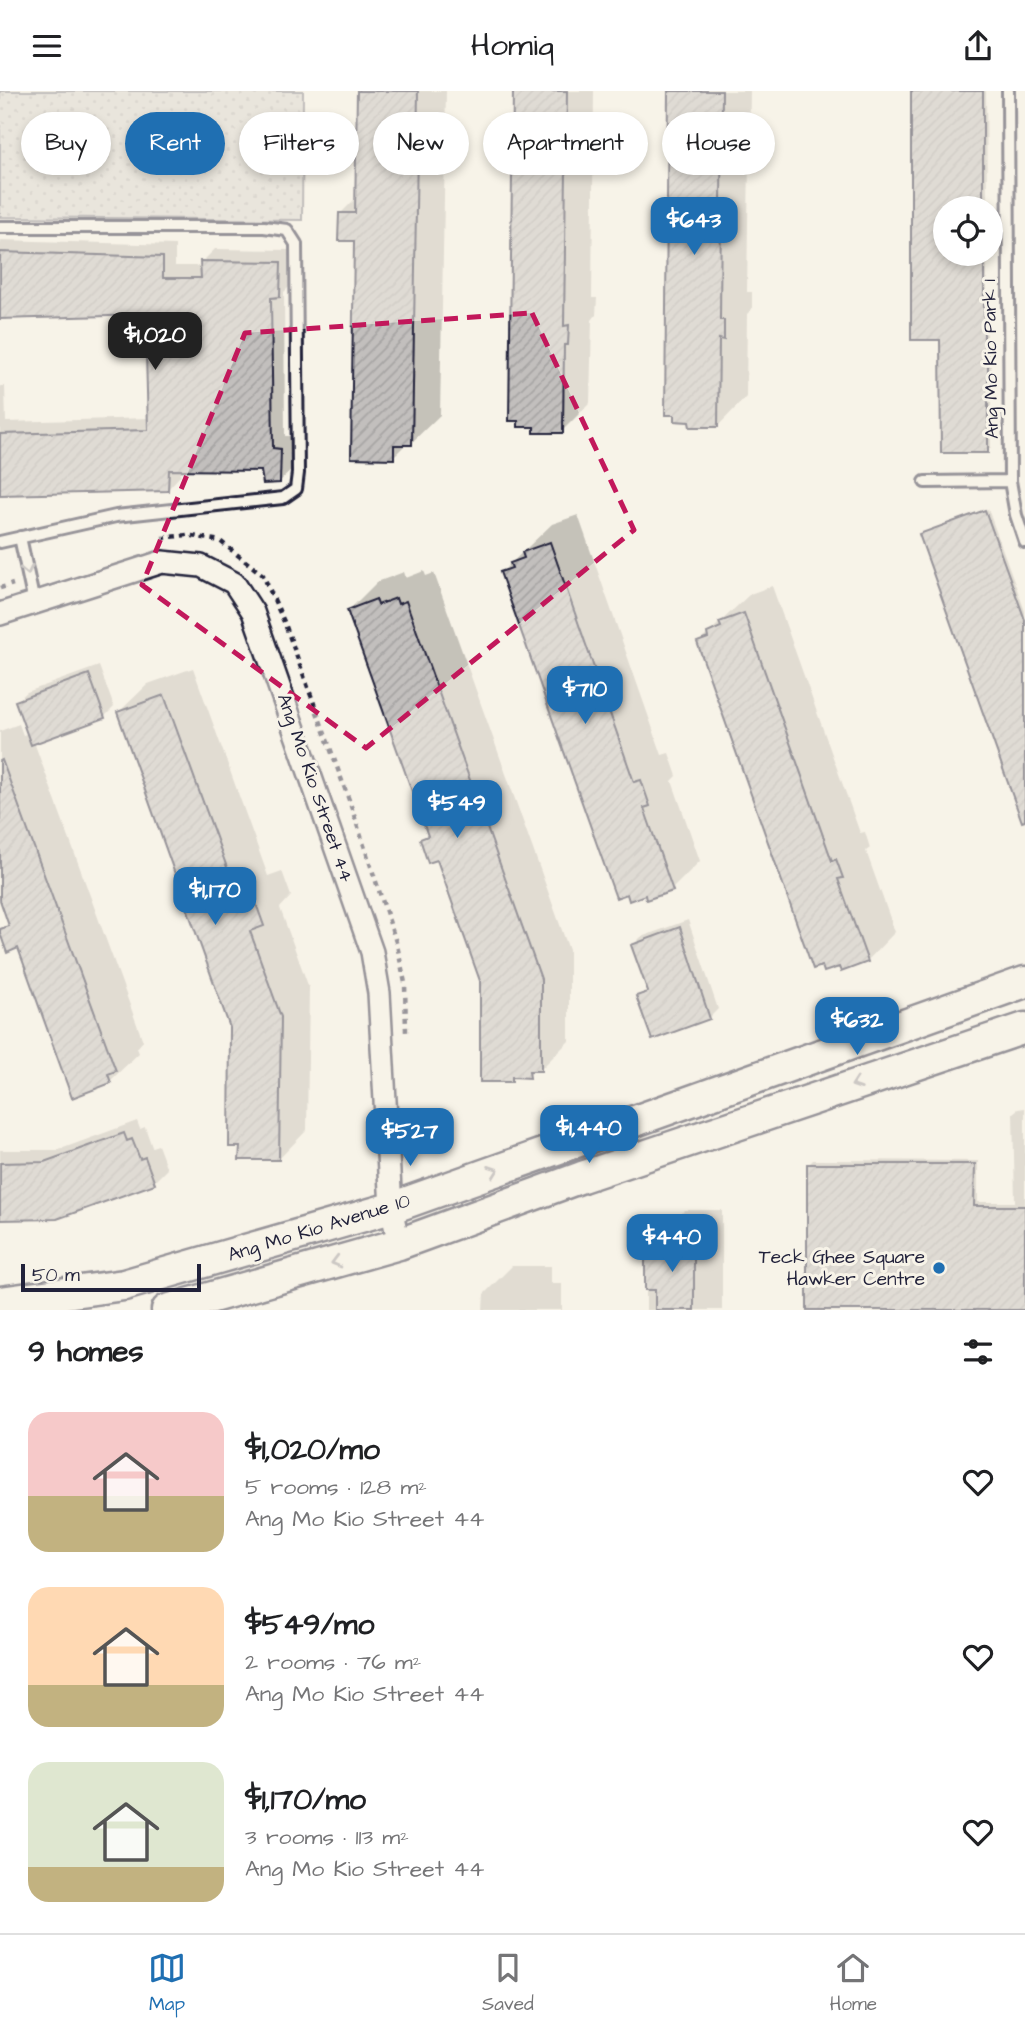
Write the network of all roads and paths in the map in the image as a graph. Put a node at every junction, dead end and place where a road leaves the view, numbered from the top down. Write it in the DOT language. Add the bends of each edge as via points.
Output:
graph roads {
  1 [pos="1008,91"];
  2 [pos="0,227"];
  3 [pos="1010,481"];
  4 [pos="925,482"];
  5 [pos="20,537"];
  6 [pos="0,542"];
  7 [pos="1025,542"];
  8 [pos="34,603"];
  9 [pos="0,614"];
  10 [pos="1025,982"];
  11 [pos="1025,1028"];
  12 [pos="391,1208"];
  13 [pos="399,1244"];
  14 [pos="0,1302"];
  15 [pos="167,1310"];
  1 -- 3 [label="lane, Ang Mo Kio Park 1"];
  2 -- 5 [label="lane" via="264,227 287,230 296,244 296,489 283,498 116,516"];
  3 -- 4 [label="lane"];
  3 -- 7 [label="lane, Ang Mo Kio Park 1"];
  5 -- 6 [label="lane"];
  5 -- 8 [label="lane, one-way"];
  8 -- 9 [label="street, Ang Mo Kio Street 44"];
  8 -- 12 [label="street, Ang Mo Kio Street 44" via="162,562 201,566 234,583 253,612 372,952 379,993"];
  12 -- 10 [label="main road, Ang Mo Kio Avenue 10, one-way"];
  11 -- 13 [label="main road, Ang Mo Kio Avenue 10, one-way" via="582,1177"];
  12 -- 13 [label="street, Ang Mo Kio Street 44"];
  12 -- 14 [label="main road, Ang Mo Kio Avenue 10" via="124,1285"];
  13 -- 15 [label="main road, Ang Mo Kio Avenue 10, one-way"];
}
